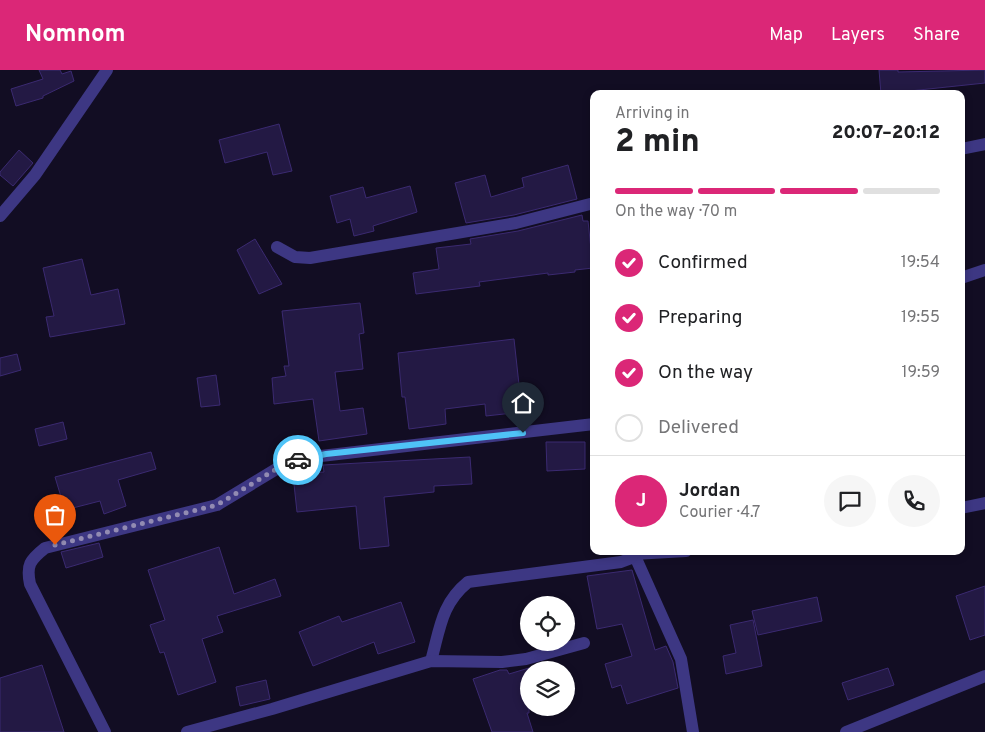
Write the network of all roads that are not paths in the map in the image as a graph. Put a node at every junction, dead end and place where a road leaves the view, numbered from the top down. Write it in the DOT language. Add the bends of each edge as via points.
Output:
graph roads {
  1 [pos="107,70"];
  2 [pos="985,144"];
  3 [pos="965,148"];
  4 [pos="590,204"];
  5 [pos="0,216"];
  6 [pos="277,247"];
  7 [pos="985,270"];
  8 [pos="965,277"];
  9 [pos="590,424"];
  10 [pos="985,503"];
  11 [pos="965,507"];
  12 [pos="633,555"];
  13 [pos="636,555"];
  14 [pos="584,643"];
  15 [pos="431,661"];
  16 [pos="985,676"];
  17 [pos="105,732"];
  18 [pos="187,732"];
  19 [pos="693,732"];
  20 [pos="846,732"];
  1 -- 5 [label="street" via="35,175"];
  2 -- 3 [label="street"];
  4 -- 6 [label="street" via="480,230 310,258 295,257"];
  7 -- 8 [label="street"];
  9 -- 17 [label="street" via="304,458 283,465 217,505 45,548 33,558 27,570 30,584"];
  10 -- 11 [label="street"];
  12 -- 15 [label="street" via="612,564 576,570 468,582 447,605"];
  13 -- 19 [label="street" via="681,659"];
  14 -- 15 [label="street" via="502,662"];
  15 -- 18 [label="street"];
  16 -- 20 [label="street"];
}
